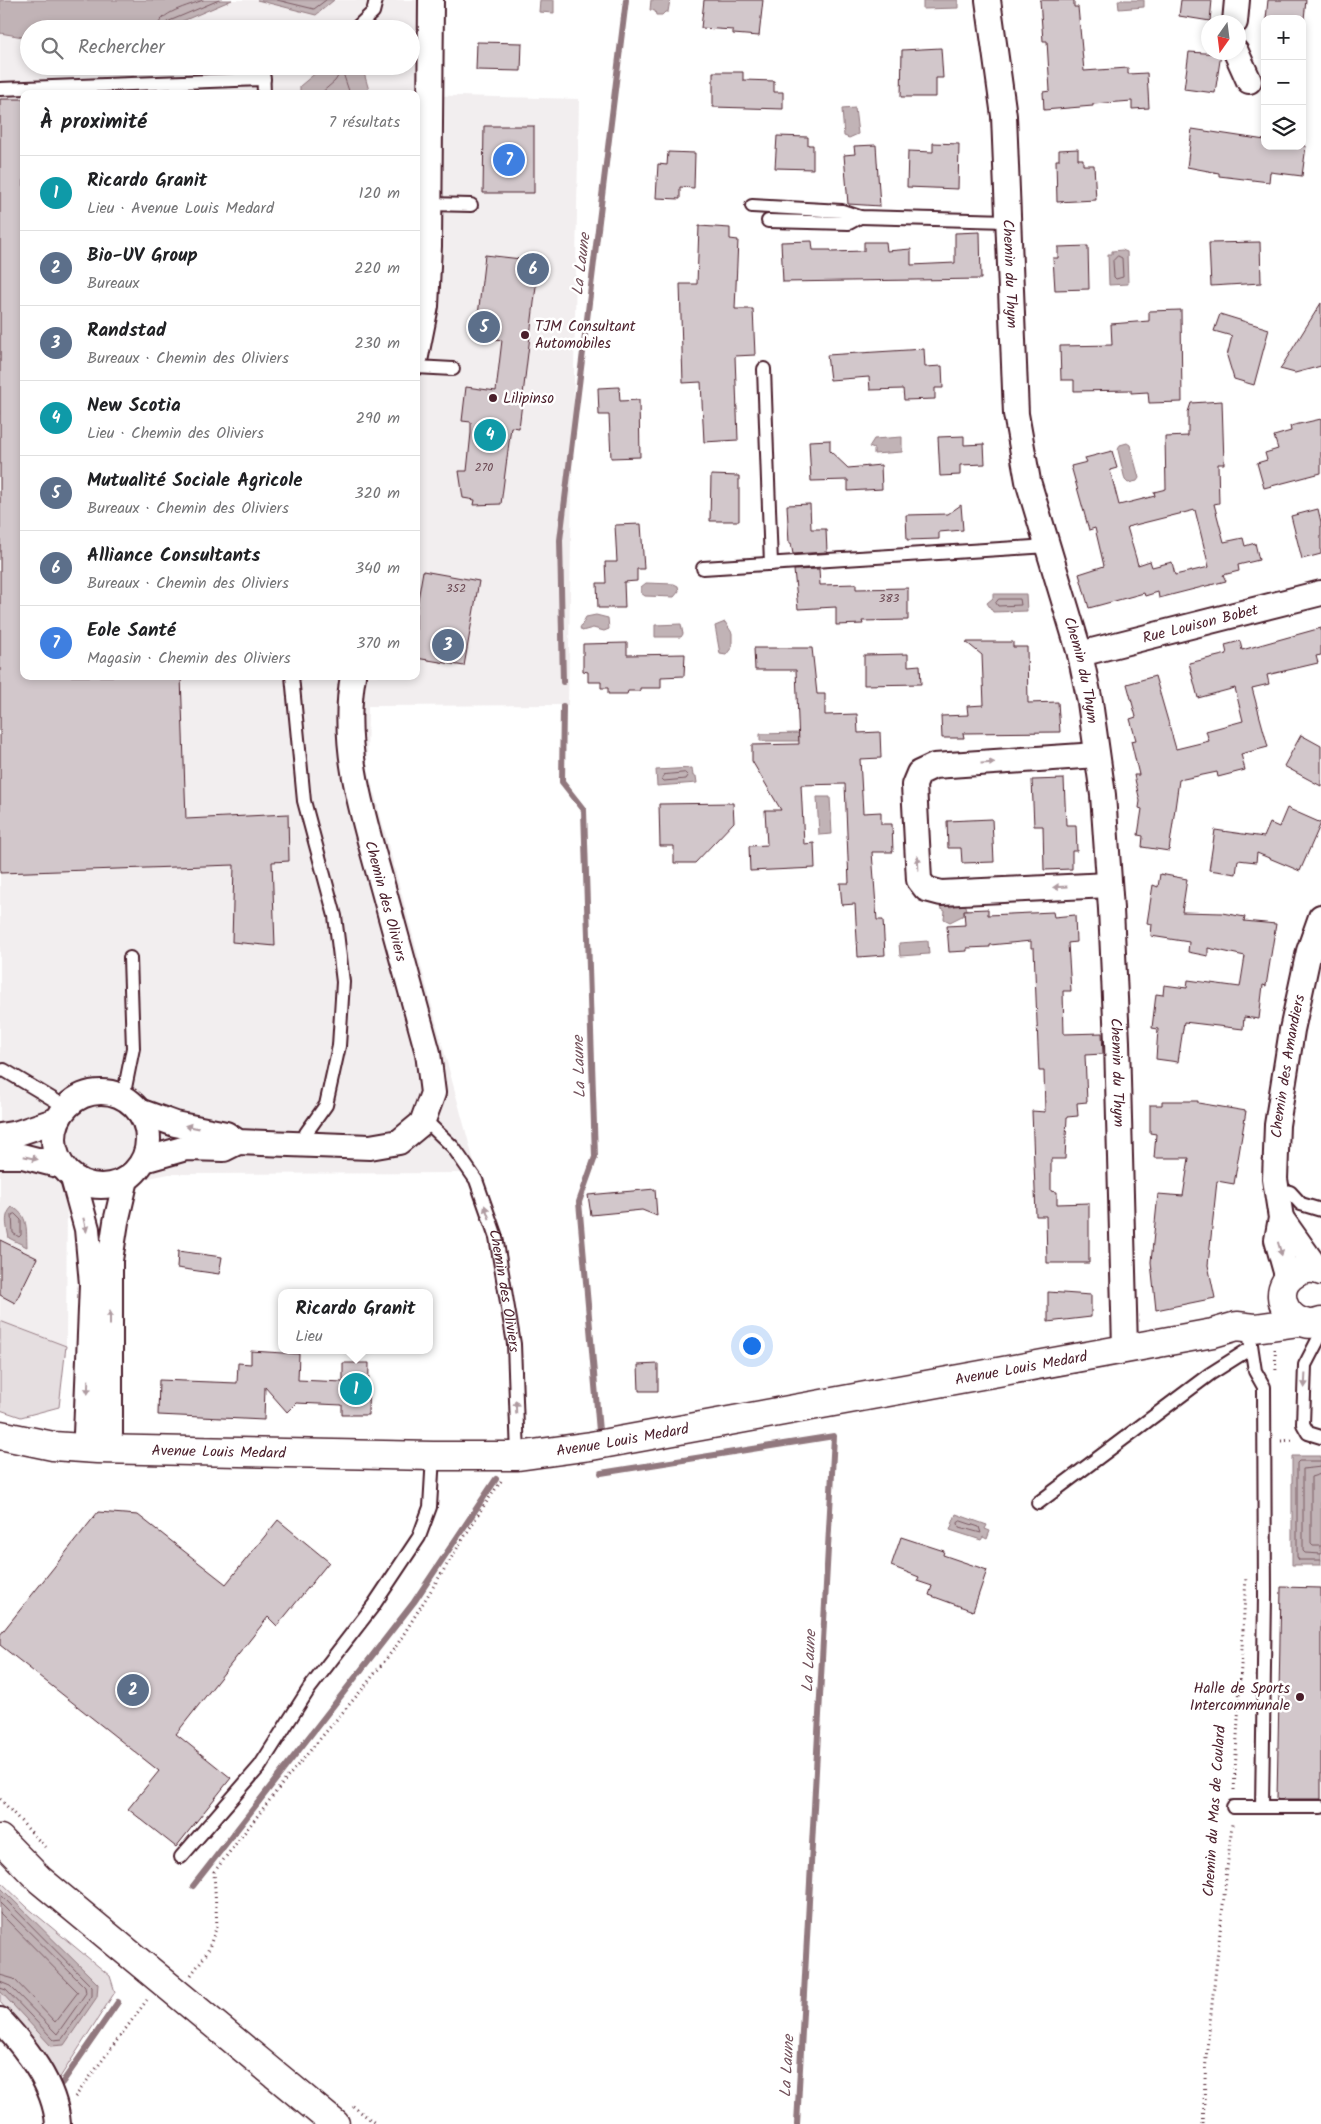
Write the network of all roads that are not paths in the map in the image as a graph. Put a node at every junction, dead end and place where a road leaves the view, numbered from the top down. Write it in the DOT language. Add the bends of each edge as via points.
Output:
graph roads {
  1 [pos="376,0"];
  2 [pos="431,0"];
  3 [pos="988,0"];
  4 [pos="1236,0"];
  5 [pos="1235,15"];
  6 [pos="365,20"];
  7 [pos="1240,60"];
  8 [pos="217,75"];
  9 [pos="263,75"];
  10 [pos="1249,81"];
  11 [pos="0,89"];
  12 [pos="264,90"];
  13 [pos="429,204"];
  14 [pos="471,205"];
  15 [pos="752,206"];
  16 [pos="860,217"];
  17 [pos="768,221"];
  18 [pos="1008,221"];
  19 [pos="420,336"];
  20 [pos="420,367"];
  21 [pos="453,369"];
  22 [pos="764,369"];
  23 [pos="1048,546"];
  24 [pos="771,564"];
  25 [pos="703,568"];
  26 [pos="1321,593"];
  27 [pos="1080,654"];
  28 [pos="292,680"];
  29 [pos="353,680"];
  30 [pos="1097,755"];
  31 [pos="1109,885"];
  32 [pos="1321,917"];
  33 [pos="130,958"];
  34 [pos="1,1069"];
  35 [pos="131,1104"];
  36 [pos="62,1114"];
  37 [pos="422,1123"];
  38 [pos="0,1136"];
  39 [pos="238,1142"];
  40 [pos="304,1146"];
  41 [pos="0,1156"];
  42 [pos="144,1160"];
  43 [pos="67,1172"];
  44 [pos="126,1179"];
  45 [pos="1277,1189"];
  46 [pos="1321,1210"];
  47 [pos="1280,1218"];
  48 [pos="1319,1270"];
  49 [pos="1285,1287"];
  50 [pos="1316,1328"];
  51 [pos="1244,1337"];
  52 [pos="1125,1348"];
  53 [pos="0,1435"];
  54 [pos="1321,1436"];
  55 [pos="97,1449"];
  56 [pos="433,1456"];
  57 [pos="518,1456"];
  58 [pos="1038,1502"];
  59 [pos="1233,1807"];
  60 [pos="1262,1807"];
  61 [pos="1321,1807"];
  62 [pos="0,1840"];
  63 [pos="181,1857"];
  64 [pos="0,2020"];
  65 [pos="57,2117"];
  66 [pos="335,2124"];
  1 -- 6 [label="lane" via="374,12"];
  2 -- 13 [label="street"];
  3 -- 18 [label="street, Chemin du Thym" via="1004,116"];
  4 -- 5 [label="street"];
  7 -- 10 [label="street"];
  8 -- 11 [label="lane"];
  9 -- 12 [label="lane"];
  13 -- 14 [label="lane"];
  13 -- 19 [label="street" via="426,306"];
  15 -- 16 [label="lane" via="842,211"];
  16 -- 17 [label="lane" via="849,222"];
  16 -- 18 [label="lane"];
  18 -- 23 [label="street, Chemin du Thym" via="1016,414 1028,480"];
  20 -- 21 [label="lane"];
  22 -- 24 [label="lane"];
  23 -- 24 [label="lane"];
  23 -- 27 [label="street, Chemin du Thym"];
  24 -- 25 [label="lane"];
  26 -- 27 [label="street, Rue Louison Bobet"];
  27 -- 30 [label="street, Chemin du Thym"];
  28 -- 40 [label="lane" via="304,800 335,916 343,982 339,1046 326,1105 306,1132"];
  29 -- 37 [label="street, Chemin des Oliviers" via="349,727 360,808 428,1053 433,1093"];
  30 -- 31 [label="street, Chemin du Thym"];
  31 -- 30 [label="street, one-way" via="941,893 926,889 919,880 914,785 919,773 934,766"];
  31 -- 52 [label="street, Chemin du Thym"];
  32 -- 45 [label="street, Chemin des Amandiers" via="1308,951 1292,1030 1277,1125"];
  33 -- 35 [label="lane"];
  34 -- 36 [label="lane"];
  35 -- 36 [label="street" via="109,1093 93,1092 78,1098"];
  39 -- 35 [label="street, one-way" via="226,1134 175,1124"];
  35 -- 42 [label="street" via="145,1122 148,1135"];
  36 -- 38 [label="street" via="18,1133"];
  36 -- 43 [label="street" via="54,1136 55,1151"];
  37 -- 40 [label="street" via="399,1142 370,1148"];
  57 -- 37 [label="lane, Chemin des Oliviers, one-way" via="514,1344 496,1237 476,1180 453,1147 432,1126"];
  39 -- 40 [label="street"];
  39 -- 42 [label="street" via="224,1149 186,1148"];
  41 -- 43 [label="street, one-way" via="22,1156"];
  42 -- 44 [label="street"];
  43 -- 44 [label="street" via="85,1184 99,1186 113,1185"];
  43 -- 55 [label="street, one-way" via="87,1229 92,1284 86,1434"];
  55 -- 44 [label="street, one-way" via="110,1434 110,1260"];
  45 -- 46 [label="lane" via="1290,1192 1301,1204"];
  45 -- 47 [label="street, Chemin des Amandiers"];
  47 -- 48 [label="street"];
  47 -- 49 [label="street, Chemin des Amandiers, one-way" via="1277,1240"];
  48 -- 49 [label="street, Avenue Louis Medard" via="1301,1270"];
  49 -- 50 [label="street" via="1286,1310"];
  49 -- 51 [label="street, Avenue Louis Medard" via="1252,1312"];
  50 -- 51 [label="street, Avenue Louis Medard" via="1255,1328"];
  50 -- 54 [label="lane, one-way" via="1306,1365 1303,1424 1308,1433"];
  51 -- 52 [label="street, Avenue Louis Medard" via="1213,1333"];
  51 -- 58 [label="lane" via="1210,1374"];
  51 -- 60 [label="lane" via="1255,1372 1264,1388"];
  52 -- 57 [label="street, Avenue Louis Medard" via="591,1446"];
  53 -- 55 [label="street, Avenue Louis Medard" via="53,1446"];
  55 -- 56 [label="street, Avenue Louis Medard"];
  56 -- 57 [label="street, Avenue Louis Medard"];
  56 -- 63 [label="lane" via="430,1507 419,1538 373,1606 309,1689 260,1766"];
  59 -- 60 [label="lane"];
  60 -- 61 [label="lane"];
  62 -- 66 [label="street" via="40,1880"];
  64 -- 65 [label="street" via="23,2045 50,2089"];
}
